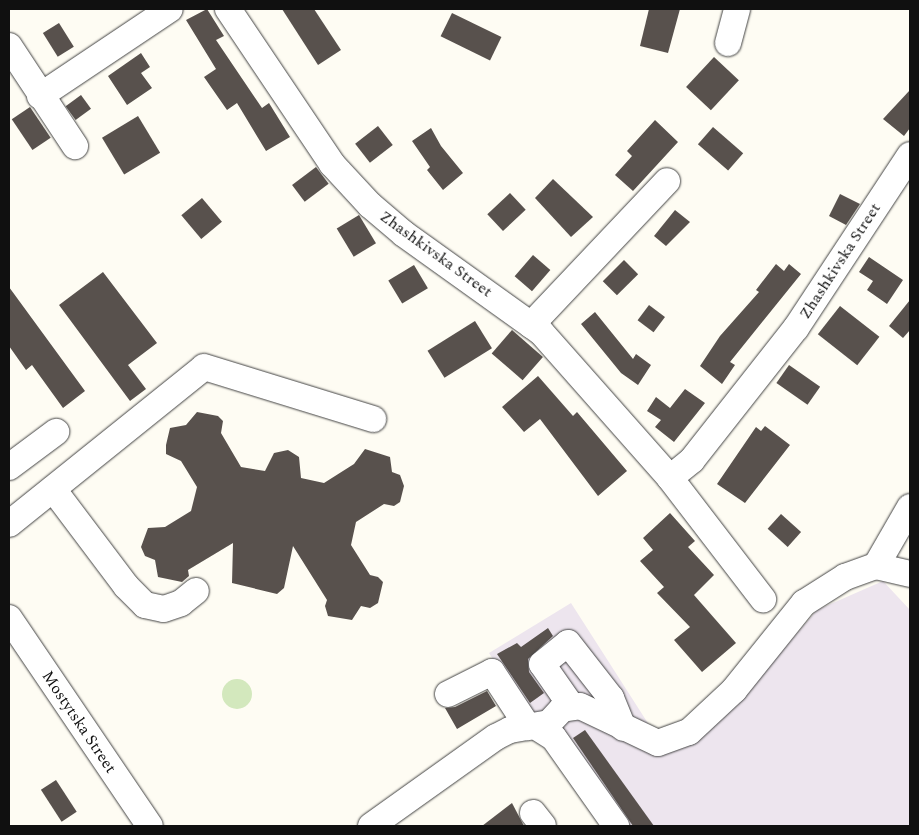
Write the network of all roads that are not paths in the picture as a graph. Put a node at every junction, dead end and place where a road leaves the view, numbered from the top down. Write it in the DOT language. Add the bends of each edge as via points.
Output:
graph roads {
  1 [pos="170,9"];
  2 [pos="228,9"];
  3 [pos="738,9"];
  4 [pos="728,44"];
  5 [pos="9,46"];
  6 [pos="40,96"];
  7 [pos="75,146"];
  8 [pos="910,155"];
  9 [pos="667,181"];
  10 [pos="531,325"];
  11 [pos="373,419"];
  12 [pos="56,432"];
  13 [pos="9,467"];
  14 [pos="670,478"];
  15 [pos="53,489"];
  16 [pos="910,507"];
  17 [pos="9,524"];
  18 [pos="876,566"];
  19 [pos="910,574"];
  20 [pos="196,591"];
  21 [pos="762,599"];
  22 [pos="12,627"];
  23 [pos="448,694"];
  24 [pos="572,707"];
  25 [pos="532,726"];
  26 [pos="623,728"];
  27 [pos="150,826"];
  28 [pos="371,826"];
  29 [pos="616,826"];
  1 -- 6 [label="street"];
  2 -- 10 [label="street, Zhashkivska Street" via="332,164 370,205 404,234"];
  3 -- 4 [label="street"];
  5 -- 6 [label="street"];
  6 -- 7 [label="street"];
  8 -- 14 [label="street, Zhashkivska Street" via="796,328 692,460"];
  9 -- 10 [label="street"];
  10 -- 14 [label="street, Zhashkivska Street"];
  11 -- 15 [label="street" via="204,367"];
  12 -- 13 [label="street"];
  14 -- 21 [label="street, Zhashkivska Street"];
  15 -- 17 [label="street"];
  15 -- 20 [label="street" via="126,586 145,605 164,609 181,603"];
  16 -- 18 [label="street"];
  18 -- 19 [label="street"];
  18 -- 26 [label="street" via="845,577 804,603 734,690 689,732 658,743"];
  22 -- 27 [label="street, Mostytska Street"];
  23 -- 25 [label="street" via="492,672"];
  24 -- 25 [label="street" via="562,708 549,723"];
  24 -- 26 [label="street" via="580,706 601,714"];
  24 -- 26 [label="street" via="542,664 568,643 611,698"];
  25 -- 28 [label="street" via="510,730 496,737"];
  25 -- 29 [label="street" via="554,738"];
}
